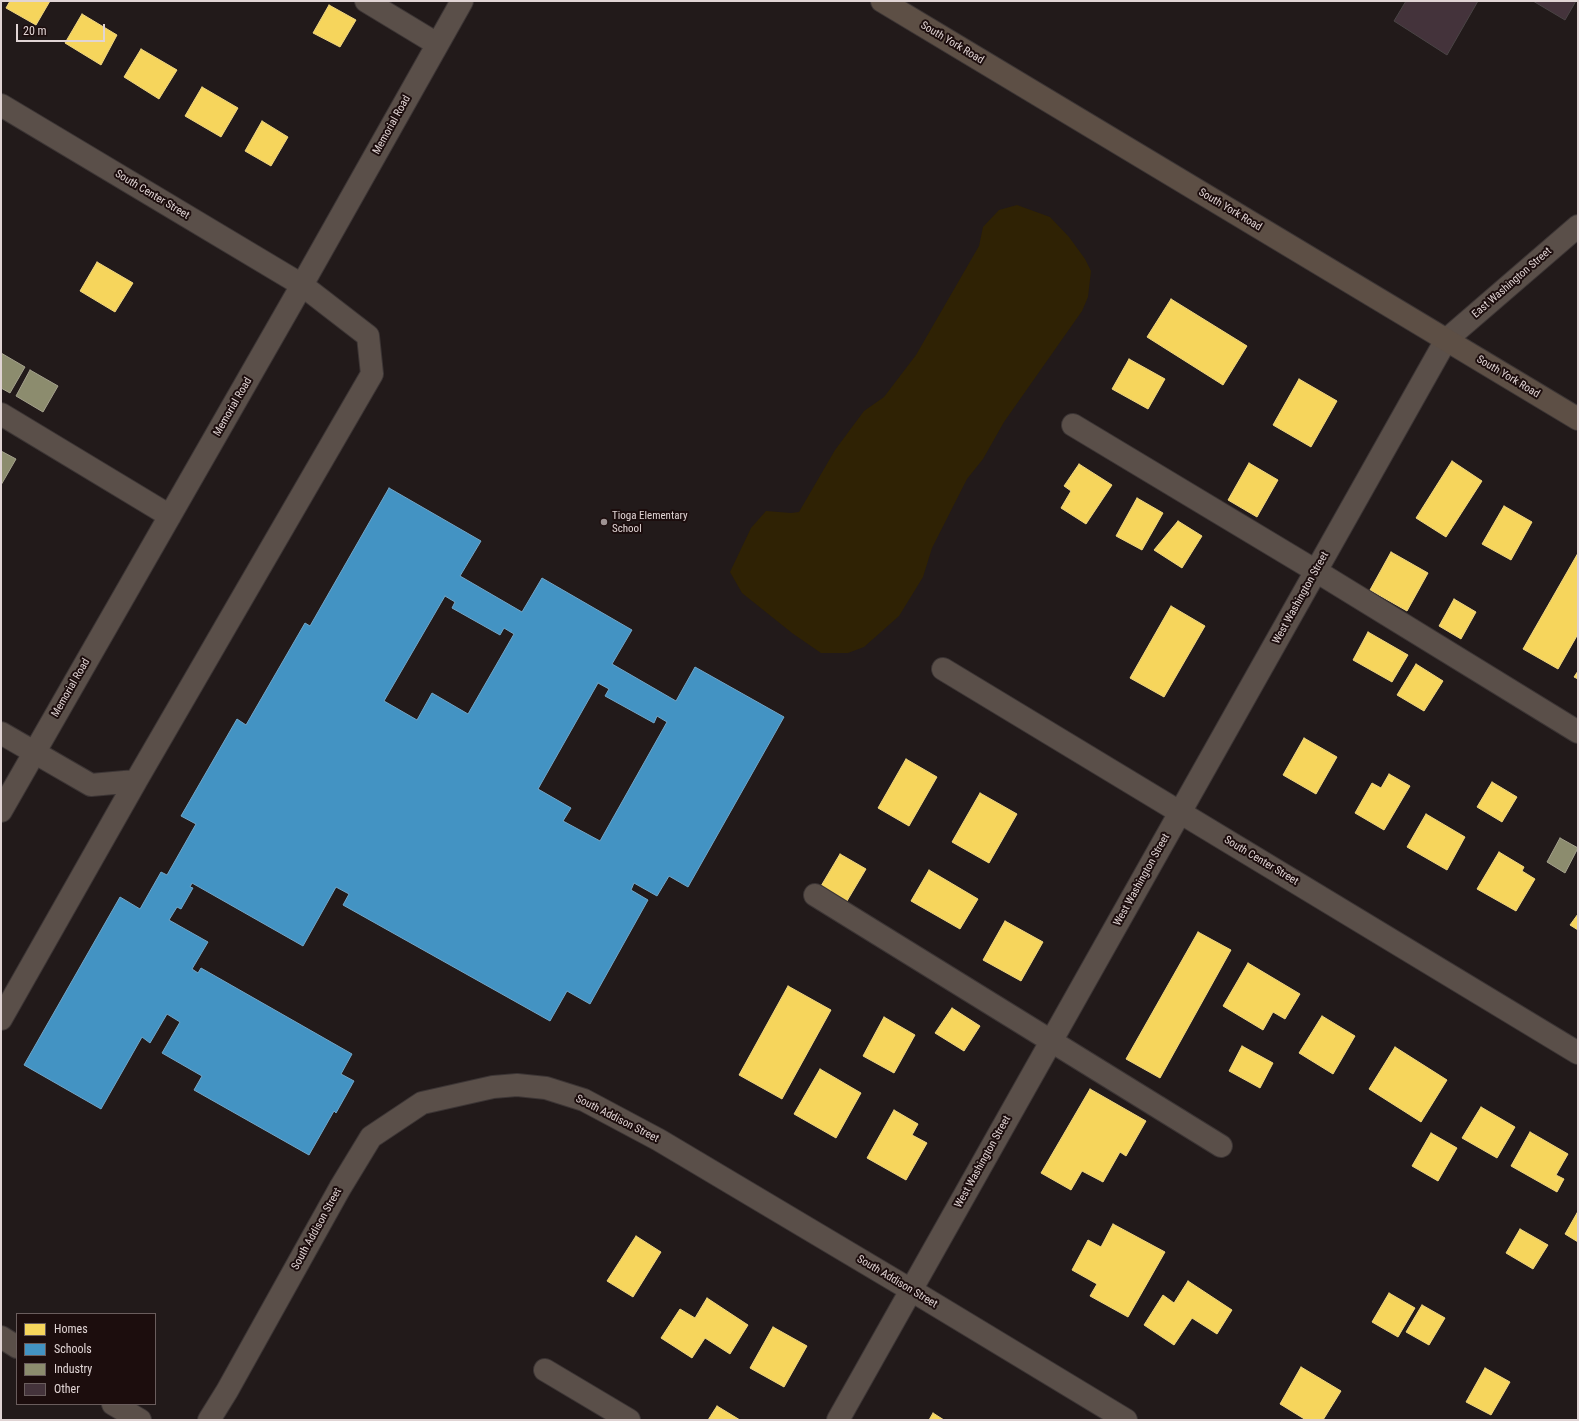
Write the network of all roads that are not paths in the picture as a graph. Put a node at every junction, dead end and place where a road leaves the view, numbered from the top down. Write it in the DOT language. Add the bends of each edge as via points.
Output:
graph roads {
  1 [pos="366,1"];
  2 [pos="462,1"];
  3 [pos="882,1"];
  4 [pos="437,44"];
  5 [pos="1,105"];
  6 [pos="1578,226"];
  7 [pos="302,285"];
  8 [pos="1446,340"];
  9 [pos="1,414"];
  10 [pos="1578,419"];
  11 [pos="1073,425"];
  12 [pos="170,516"];
  13 [pos="1316,571"];
  14 [pos="943,669"];
  15 [pos="1578,732"];
  16 [pos="1,734"];
  17 [pos="34,753"];
  18 [pos="136,781"];
  19 [pos="1,811"];
  20 [pos="1180,813"];
  21 [pos="815,896"];
  22 [pos="1,1019"];
  23 [pos="1051,1042"];
  24 [pos="1578,1053"];
  25 [pos="1221,1146"];
  26 [pos="911,1290"];
  27 [pos="1,1337"];
  28 [pos="16,1346"];
  29 [pos="545,1370"];
  30 [pos="115,1405"];
  31 [pos="140,1420"];
  32 [pos="208,1420"];
  33 [pos="629,1420"];
  34 [pos="838,1420"];
  35 [pos="1126,1420"];
  1 -- 4 [label="street"];
  2 -- 4 [label="street, Memorial Road"];
  3 -- 8 [label="main road, South York Road"];
  4 -- 7 [label="street, Memorial Road"];
  5 -- 7 [label="street, South Center Street"];
  6 -- 8 [label="street, East Washington Street"];
  7 -- 12 [label="street, Memorial Road"];
  7 -- 18 [label="street, South Center Street" via="368,336 372,374"];
  8 -- 10 [label="main road, South York Road"];
  8 -- 13 [label="street, West Washington Street"];
  9 -- 12 [label="street"];
  11 -- 13 [label="street"];
  12 -- 17 [label="street, Memorial Road"];
  13 -- 15 [label="street"];
  13 -- 20 [label="street, West Washington Street"];
  14 -- 20 [label="street, South Center Street"];
  16 -- 17 [label="street"];
  17 -- 18 [label="street" via="91,785"];
  17 -- 19 [label="street, Memorial Road"];
  18 -- 22 [label="street, South Center Street"];
  20 -- 23 [label="street, West Washington Street"];
  20 -- 24 [label="street, South Center Street"];
  21 -- 23 [label="street"];
  23 -- 25 [label="street"];
  23 -- 26 [label="street, West Washington Street"];
  26 -- 32 [label="street, South Addison Street" via="659,1140 584,1100 546,1088 517,1085 493,1087 422,1103 371,1137"];
  26 -- 34 [label="street, West Washington Street"];
  26 -- 35 [label="street, South Addison Street"];
  27 -- 28 [label="street"];
  29 -- 33 [label="street"];
  30 -- 31 [label="street"];
}
